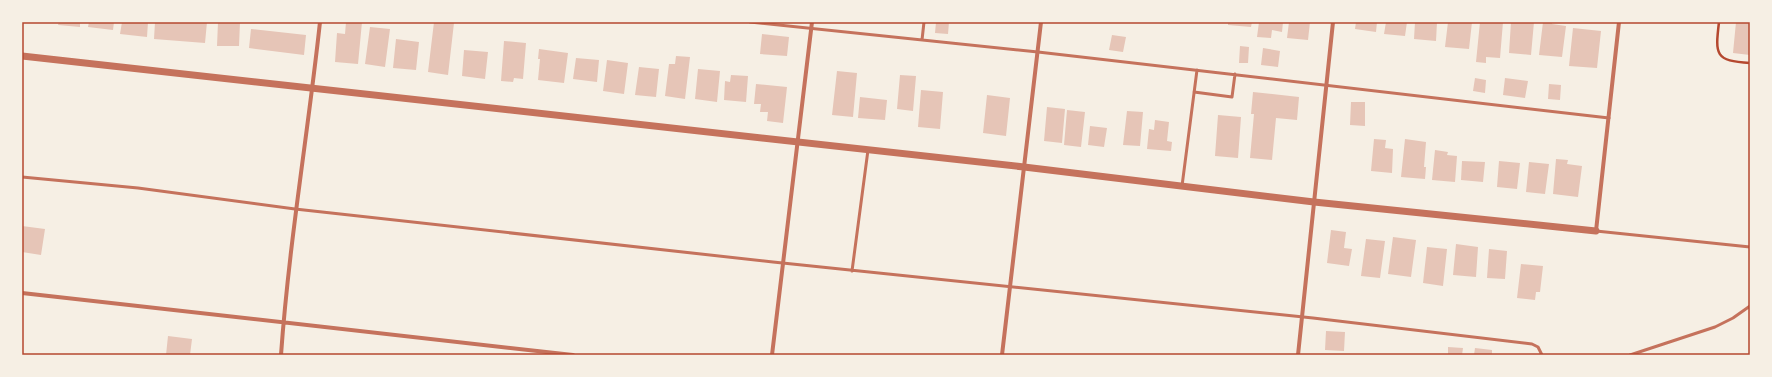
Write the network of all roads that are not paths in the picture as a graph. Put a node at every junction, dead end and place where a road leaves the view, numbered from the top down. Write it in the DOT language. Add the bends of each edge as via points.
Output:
graph roads {
  1 [pos="320,22"];
  2 [pos="750,22"];
  3 [pos="812,22"];
  4 [pos="924,22"];
  5 [pos="1041,22"];
  6 [pos="1333,22"];
  7 [pos="1618,22"];
  8 [pos="811,29"];
  9 [pos="922,40"];
  10 [pos="1038,52"];
  11 [pos="22,56"];
  12 [pos="1197,70"];
  13 [pos="1235,74"];
  14 [pos="1327,85"];
  15 [pos="313,89"];
  16 [pos="1194,92"];
  17 [pos="1609,118"];
  18 [pos="797,143"];
  19 [pos="868,150"];
  20 [pos="1024,167"];
  21 [pos="22,177"];
  22 [pos="1182,186"];
  23 [pos="1314,202"];
  24 [pos="295,209"];
  25 [pos="1596,231"];
  26 [pos="1750,247"];
  27 [pos="783,263"];
  28 [pos="852,270"];
  29 [pos="1010,287"];
  30 [pos="22,293"];
  31 [pos="1750,306"];
  32 [pos="1302,317"];
  33 [pos="283,322"];
  34 [pos="280,355"];
  35 [pos="573,355"];
  36 [pos="772,355"];
  37 [pos="1002,355"];
  38 [pos="1298,355"];
  39 [pos="1542,355"];
  40 [pos="1630,355"];
  1 -- 15 [label="street"];
  2 -- 8 [label="lane"];
  3 -- 8 [label="street"];
  4 -- 9 [label="lane"];
  5 -- 10 [label="street"];
  6 -- 14 [label="street"];
  7 -- 17 [label="street"];
  8 -- 9 [label="lane"];
  8 -- 18 [label="street"];
  9 -- 10 [label="lane"];
  10 -- 12 [label="lane"];
  10 -- 20 [label="street"];
  11 -- 15 [label="street"];
  12 -- 13 [label="lane"];
  12 -- 16 [label="lane"];
  13 -- 14 [label="lane"];
  13 -- 16 [label="lane" via="1232,97"];
  14 -- 17 [label="lane"];
  14 -- 23 [label="street"];
  15 -- 18 [label="street"];
  15 -- 24 [label="street"];
  16 -- 22 [label="lane"];
  17 -- 25 [label="street"];
  18 -- 19 [label="street"];
  18 -- 27 [label="street"];
  19 -- 20 [label="street"];
  19 -- 28 [label="lane"];
  20 -- 22 [label="street"];
  20 -- 29 [label="street"];
  21 -- 24 [label="lane" via="138,188"];
  22 -- 23 [label="street"];
  23 -- 25 [label="street"];
  23 -- 32 [label="street"];
  24 -- 27 [label="lane"];
  24 -- 33 [label="street"];
  25 -- 26 [label="lane"];
  27 -- 28 [label="lane"];
  27 -- 36 [label="street"];
  28 -- 29 [label="lane"];
  29 -- 32 [label="lane"];
  29 -- 37 [label="street"];
  30 -- 33 [label="street"];
  31 -- 40 [label="lane" via="1715,327"];
  32 -- 38 [label="street"];
  32 -- 39 [label="lane" via="1532,344 1538,347"];
  33 -- 34 [label="street"];
  33 -- 35 [label="street"];
}
